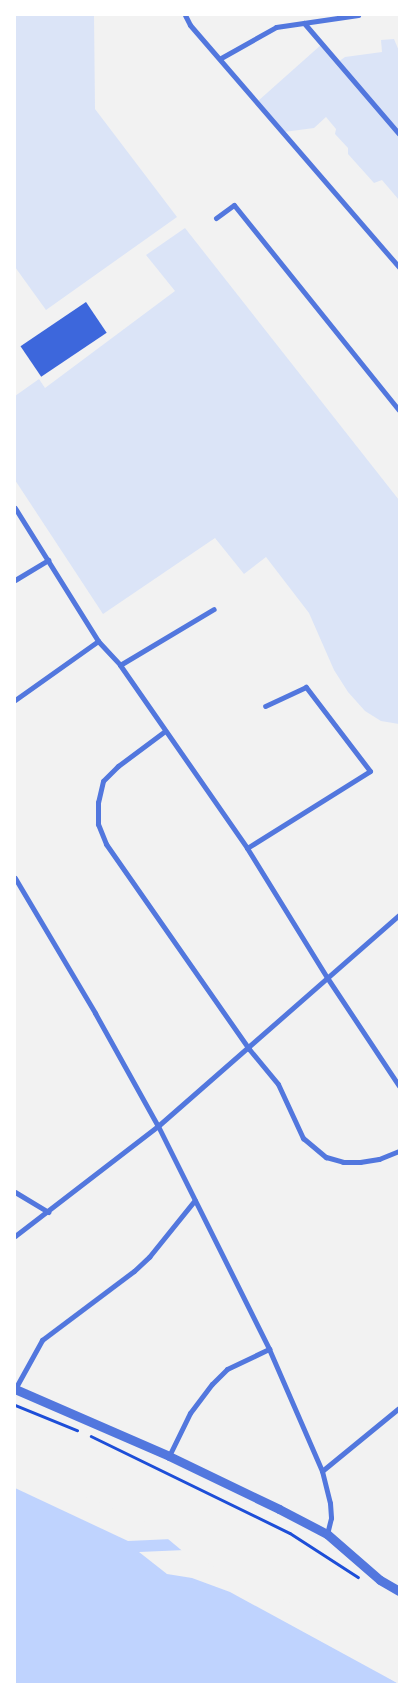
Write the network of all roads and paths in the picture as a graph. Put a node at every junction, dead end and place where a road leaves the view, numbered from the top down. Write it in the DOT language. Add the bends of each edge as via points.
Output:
graph roads {
  1 [pos="185,15"];
  2 [pos="358,15"];
  3 [pos="335,17"];
  4 [pos="304,23"];
  5 [pos="221,58"];
  6 [pos="399,134"];
  7 [pos="216,218"];
  8 [pos="399,266"];
  9 [pos="399,410"];
  10 [pos="15,508"];
  11 [pos="48,560"];
  12 [pos="15,580"];
  13 [pos="214,609"];
  14 [pos="98,641"];
  15 [pos="120,665"];
  16 [pos="15,700"];
  17 [pos="265,706"];
  18 [pos="165,731"];
  19 [pos="247,848"];
  20 [pos="15,878"];
  21 [pos="399,915"];
  22 [pos="328,979"];
  23 [pos="249,1049"];
  24 [pos="399,1086"];
  25 [pos="158,1126"];
  26 [pos="399,1151"];
  27 [pos="15,1192"];
  28 [pos="196,1200"];
  29 [pos="48,1212"];
  30 [pos="15,1236"];
  31 [pos="269,1349"];
  32 [pos="15,1389"];
  33 [pos="15,1405"];
  34 [pos="399,1408"];
  35 [pos="169,1456"];
  36 [pos="322,1471"];
  37 [pos="327,1534"];
  38 [pos="360,1579"];
  39 [pos="399,1590"];
  1 -- 5 [label="street" via="190,25"];
  2 -- 3 [label="street"];
  3 -- 4 [label="street"];
  4 -- 5 [label="street" via="276,27"];
  4 -- 6 [label="street"];
  5 -- 8 [label="street"];
  7 -- 9 [label="street" via="234,205"];
  10 -- 11 [label="street"];
  11 -- 12 [label="street"];
  11 -- 14 [label="street"];
  13 -- 15 [label="street"];
  14 -- 15 [label="street"];
  14 -- 16 [label="street"];
  15 -- 18 [label="street"];
  17 -- 19 [label="street" via="306,687 370,771"];
  18 -- 19 [label="street"];
  18 -- 23 [label="street" via="103,781 98,802 98,824 106,844 137,891"];
  19 -- 22 [label="street"];
  20 -- 25 [label="street" via="96,1013"];
  21 -- 22 [label="street"];
  22 -- 23 [label="street"];
  22 -- 24 [label="street"];
  23 -- 25 [label="street"];
  23 -- 26 [label="street" via="278,1084 303,1138 314,1149 343,1162 380,1159"];
  25 -- 28 [label="street"];
  25 -- 29 [label="street"];
  27 -- 29 [label="street"];
  28 -- 31 [label="street"];
  28 -- 32 [label="street" via="134,1271 42,1340"];
  29 -- 30 [label="street"];
  31 -- 35 [label="street" via="228,1369 212,1384 190,1413"];
  31 -- 36 [label="street"];
  32 -- 35 [label="street"];
  33 -- 38 [label="path" via="86,1433 290,1534"];
  34 -- 36 [label="street"];
  35 -- 37 [label="street"];
  36 -- 37 [label="street" via="330,1504"];
  37 -- 39 [label="street" via="380,1580"];
}
